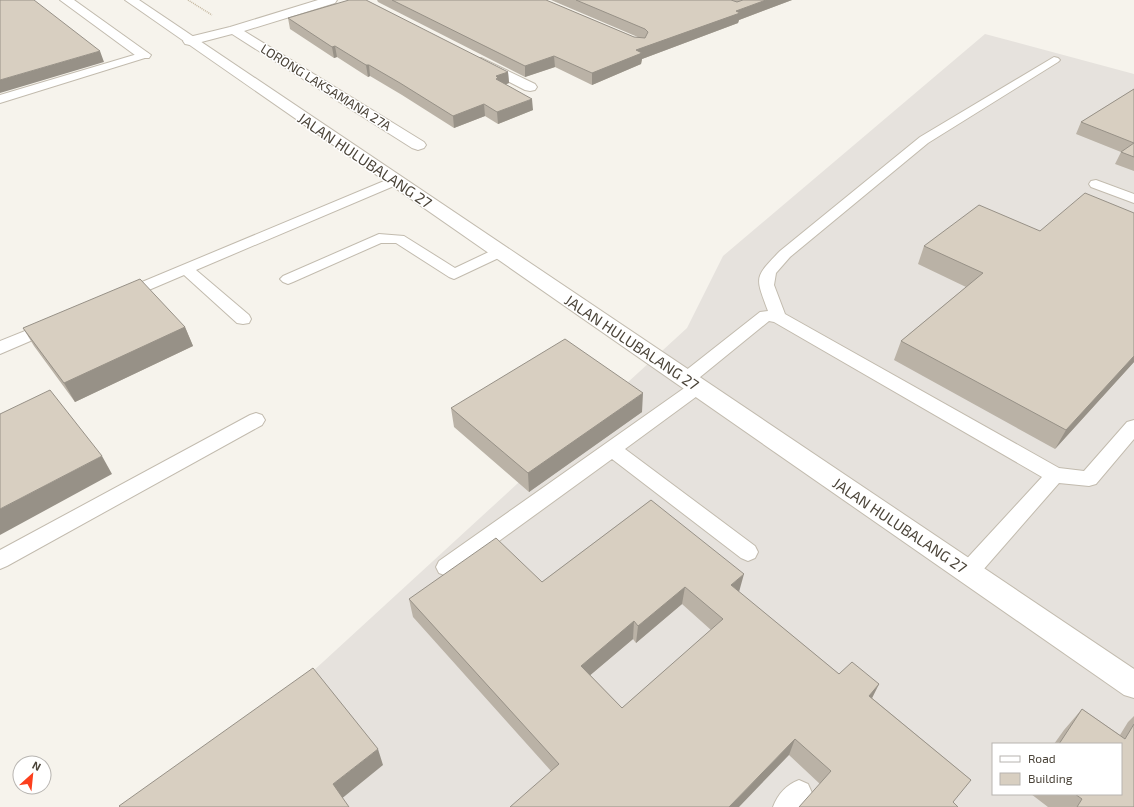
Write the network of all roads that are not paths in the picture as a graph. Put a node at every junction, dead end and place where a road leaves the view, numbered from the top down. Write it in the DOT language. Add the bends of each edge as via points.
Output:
graph roads {
  1 [pos="66,0"];
  2 [pos="131,0"];
  3 [pos="331,0"];
  4 [pos="234,30"];
  5 [pos="190,41"];
  6 [pos="467,54"];
  7 [pos="144,55"];
  8 [pos="1054,60"];
  9 [pos="530,87"];
  10 [pos="0,99"];
  11 [pos="418,145"];
  12 [pos="396,180"];
  13 [pos="1096,184"];
  14 [pos="1134,199"];
  15 [pos="500,252"];
  16 [pos="186,269"];
  17 [pos="288,279"];
  18 [pos="114,299"];
  19 [pos="778,317"];
  20 [pos="244,319"];
  21 [pos="64,321"];
  22 [pos="0,348"];
  23 [pos="692,383"];
  24 [pos="256,420"];
  25 [pos="1134,427"];
  26 [pos="612,449"];
  27 [pos="1055,475"];
  28 [pos="748,552"];
  29 [pos="0,560"];
  30 [pos="447,567"];
  31 [pos="968,572"];
  32 [pos="1134,685"];
  1 -- 7 [label="street"];
  2 -- 5 [label="street, JALAN HULUBALANG 27"];
  3 -- 4 [label="street"];
  4 -- 5 [label="street"];
  4 -- 11 [label="street, LORONG LAKSAMANA 27A"];
  5 -- 12 [label="street, JALAN HULUBALANG 27"];
  6 -- 9 [label="street"];
  7 -- 10 [label="lane"];
  8 -- 19 [label="lane" via="924,140 784,254 768,272 766,285"];
  12 -- 15 [label="street, JALAN HULUBALANG 27"];
  12 -- 16 [label="lane"];
  13 -- 14 [label="lane"];
  15 -- 17 [label="lane" via="459,279 399,239 379,238"];
  15 -- 23 [label="street, JALAN HULUBALANG 27"];
  16 -- 18 [label="lane"];
  16 -- 20 [label="lane"];
  19 -- 23 [label="lane" via="766,316"];
  19 -- 27 [label="lane"];
  21 -- 22 [label="lane"];
  23 -- 26 [label="lane"];
  23 -- 31 [label="street, JALAN HULUBALANG 27"];
  24 -- 29 [label="lane"];
  25 -- 27 [label="lane" via="1089,479"];
  26 -- 28 [label="lane"];
  26 -- 30 [label="lane"];
  27 -- 31 [label="lane"];
  31 -- 32 [label="street, JALAN HULUBALANG 27"];
}
